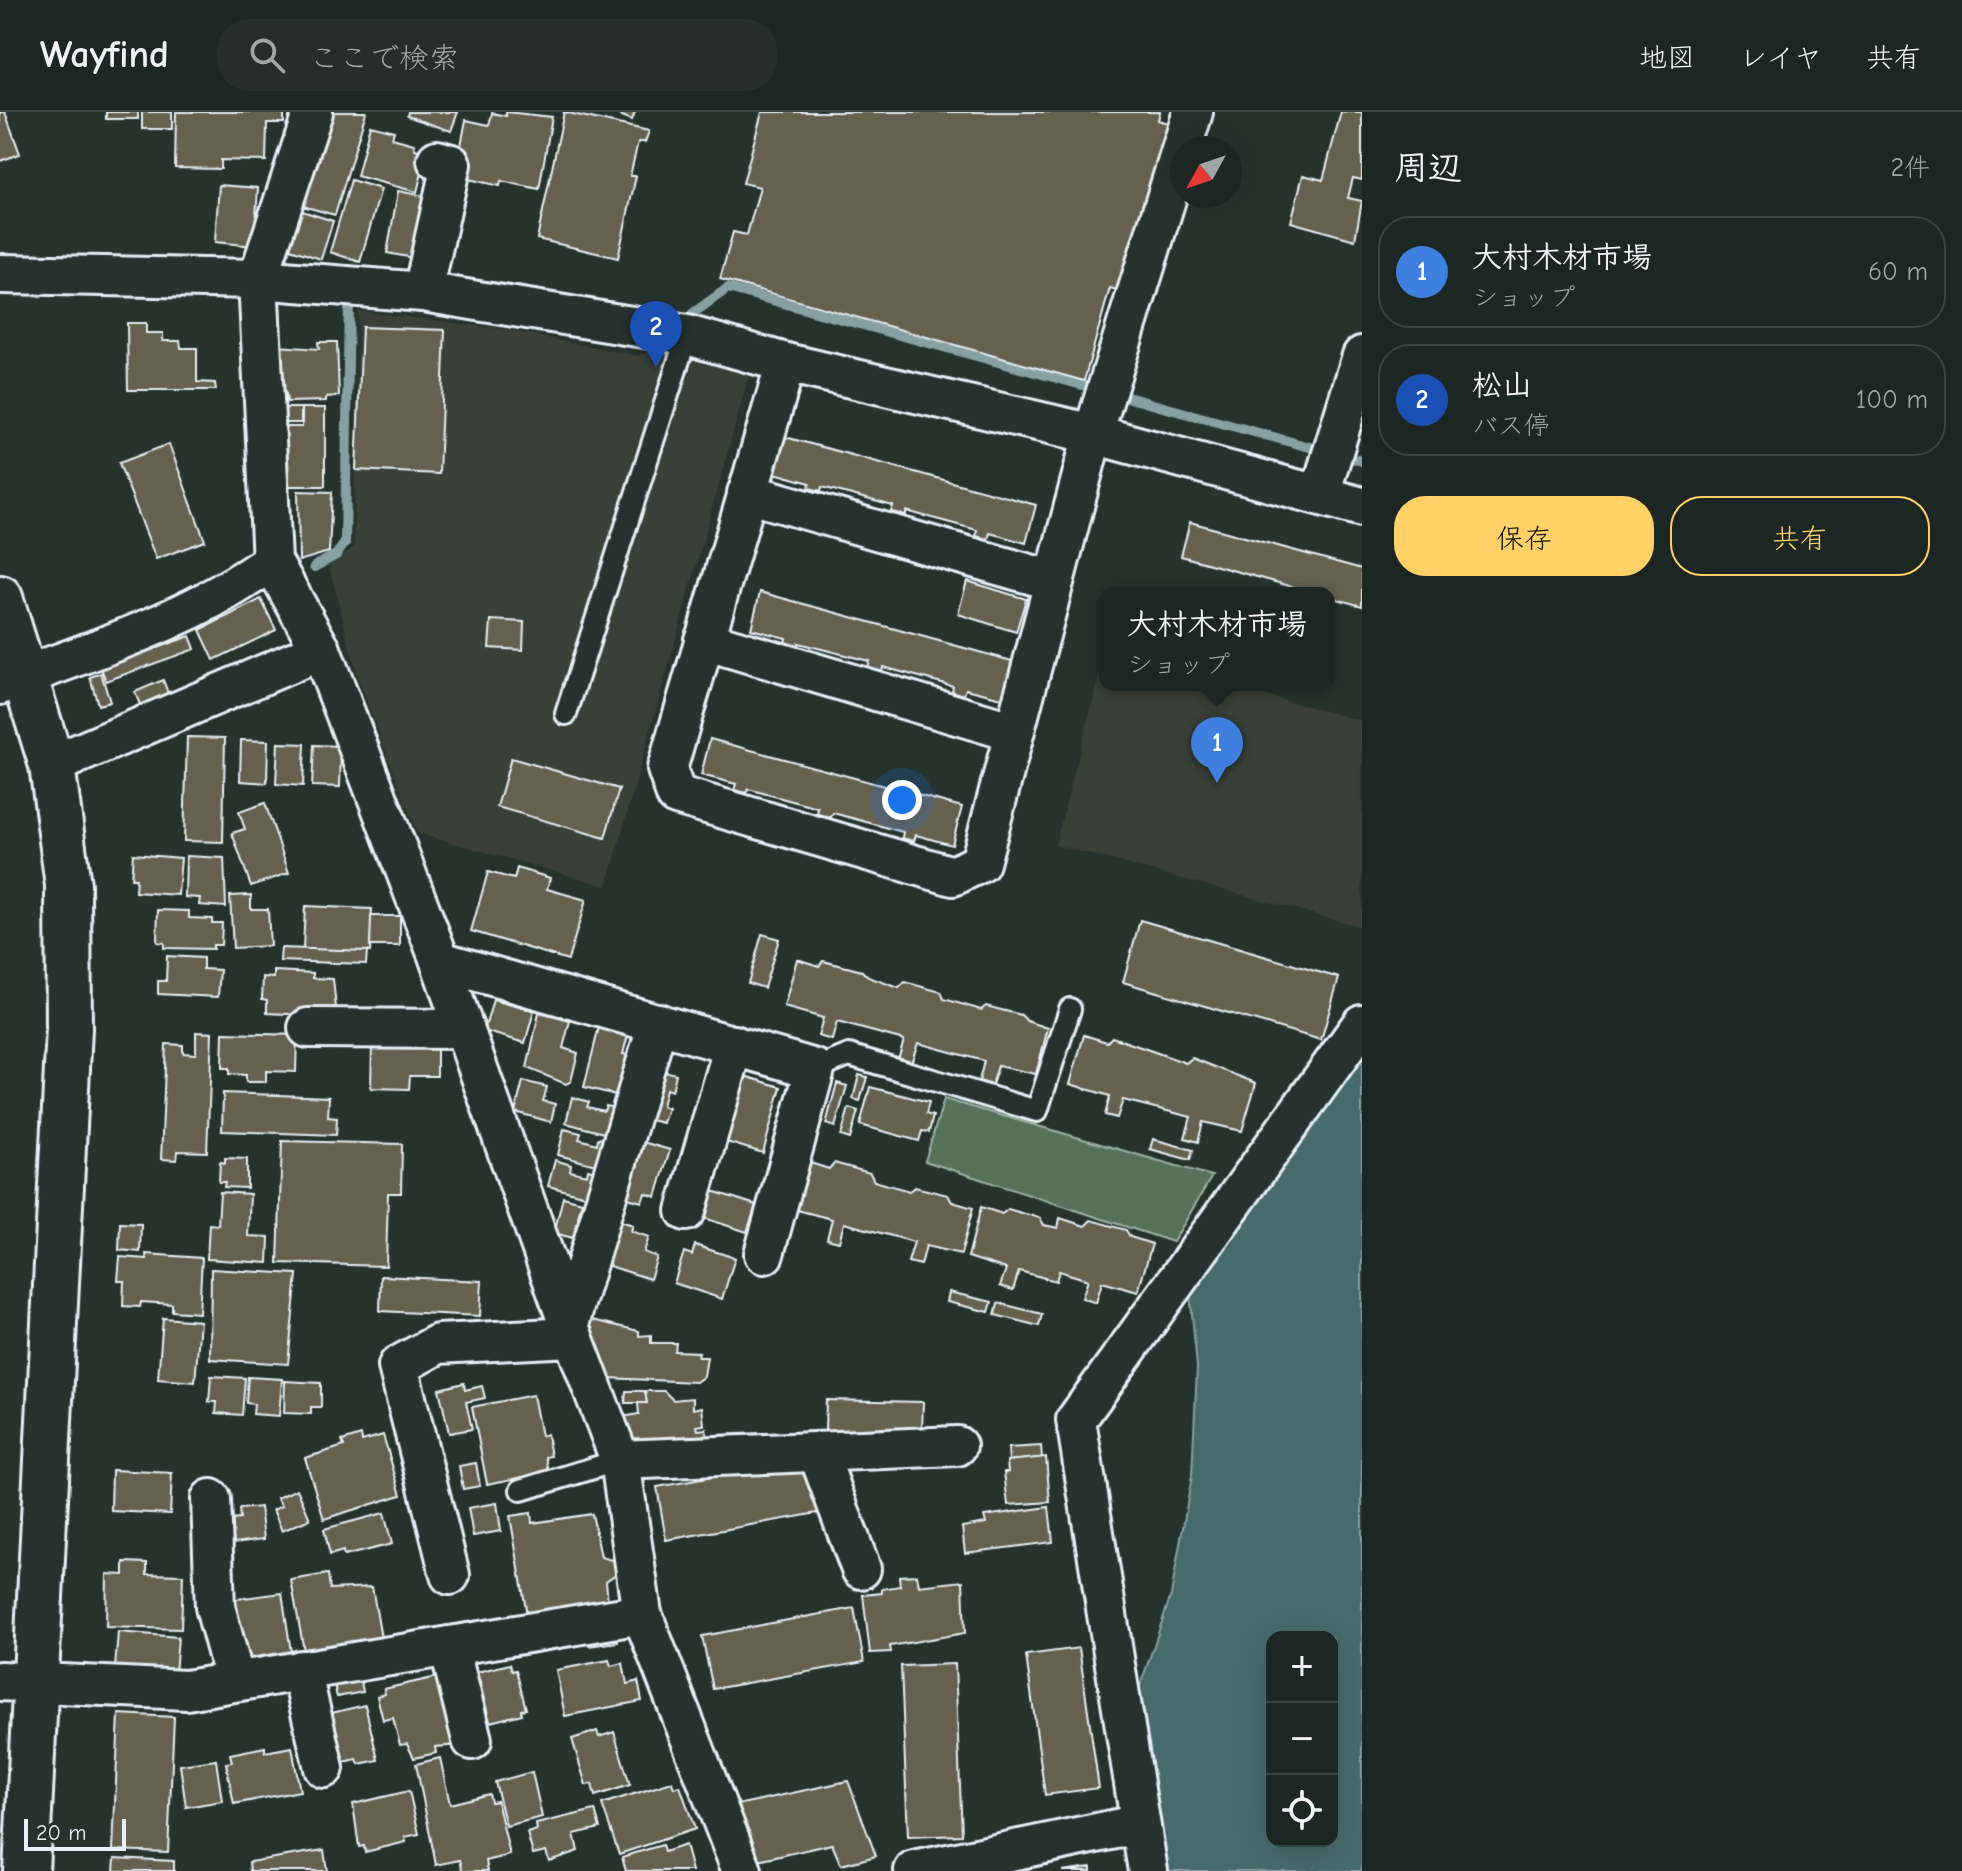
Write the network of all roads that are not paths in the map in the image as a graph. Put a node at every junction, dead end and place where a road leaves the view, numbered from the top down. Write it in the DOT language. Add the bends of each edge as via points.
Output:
graph roads {
  1 [pos="313,112"];
  2 [pos="1193,112"];
  3 [pos="437,160"];
  4 [pos="0,274"];
  5 [pos="258,279"];
  6 [pos="423,292"];
  7 [pos="687,335"];
  8 [pos="1362,356"];
  9 [pos="786,363"];
  10 [pos="1096,424"];
  11 [pos="1323,485"];
  12 [pos="747,493"];
  13 [pos="1362,507"];
  14 [pos="272,561"];
  15 [pos="1054,581"];
  16 [pos="0,598"];
  17 [pos="704,640"];
  18 [pos="321,650"];
  19 [pos="13,680"];
  20 [pos="566,714"];
  21 [pos="1014,732"];
  22 [pos="52,765"];
  23 [pos="440,961"];
  24 [pos="1070,1009"];
  25 [pos="658,1023"];
  26 [pos="1362,1024"];
  27 [pos="308,1028"];
  28 [pos="464,1029"];
  29 [pos="734,1045"];
  30 [pos="815,1069"];
  31 [pos="686,1211"];
  32 [pos="764,1254"];
  33 [pos="571,1331"];
  34 [pos="957,1446"];
  35 [pos="818,1453"];
  36 [pos="620,1460"];
  37 [pos="521,1490"];
  38 [pos="211,1499"];
  39 [pos="861,1569"];
  40 [pos="450,1575"];
  41 [pos="642,1614"];
  42 [pos="449,1646"];
  43 [pos="301,1670"];
  44 [pos="235,1681"];
  45 [pos="18,1682"];
  46 [pos="472,1740"];
  47 [pos="324,1768"];
  48 [pos="1140,1824"];
  49 [pos="26,1871"];
  50 [pos="742,1871"];
  51 [pos="914,1871"];
  52 [pos="1148,1871"];
  1 -- 5 [label="street"];
  2 -- 10 [label="street"];
  3 -- 6 [label="street" via="451,164"];
  4 -- 5 [label="street"];
  5 -- 6 [label="street"];
  5 -- 14 [label="street"];
  6 -- 7 [label="street"];
  7 -- 9 [label="street"];
  7 -- 20 [label="lane"];
  8 -- 11 [label="street"];
  9 -- 10 [label="street"];
  9 -- 12 [label="street"];
  10 -- 11 [label="street"];
  10 -- 15 [label="street"];
  11 -- 13 [label="street"];
  12 -- 15 [label="street"];
  12 -- 17 [label="street"];
  14 -- 18 [label="street"];
  14 -- 19 [label="street" via="229,592 144,633"];
  15 -- 21 [label="street"];
  16 -- 19 [label="street"];
  17 -- 21 [label="street"];
  17 -- 21 [label="street" via="667,769 676,795 953,876 980,863"];
  18 -- 22 [label="street"];
  18 -- 23 [label="street"];
  19 -- 22 [label="street"];
  22 -- 45 [label="street" via="68,885 69,1029"];
  23 -- 25 [label="street"];
  23 -- 28 [label="street"];
  24 -- 30 [label="lane" via="1037,1111 849,1055"];
  25 -- 29 [label="street"];
  25 -- 33 [label="street"];
  26 -- 48 [label="street" via="1076,1420"];
  27 -- 28 [label="street"];
  28 -- 33 [label="street"];
  29 -- 30 [label="street"];
  29 -- 31 [label="street"];
  30 -- 32 [label="street"];
  33 -- 36 [label="street"];
  33 -- 40 [label="street" via="438,1344 398,1366"];
  34 -- 35 [label="street"];
  35 -- 36 [label="street"];
  35 -- 39 [label="street"];
  36 -- 37 [label="lane"];
  36 -- 41 [label="street"];
  38 -- 44 [label="street" via="215,1607"];
  41 -- 42 [label="street"];
  41 -- 50 [label="street"];
  42 -- 43 [label="street"];
  42 -- 46 [label="street"];
  43 -- 44 [label="street"];
  43 -- 47 [label="street"];
  44 -- 45 [label="street" via="186,1690"];
  45 -- 49 [label="street"];
  48 -- 51 [label="street"];
  48 -- 52 [label="street"];
}
